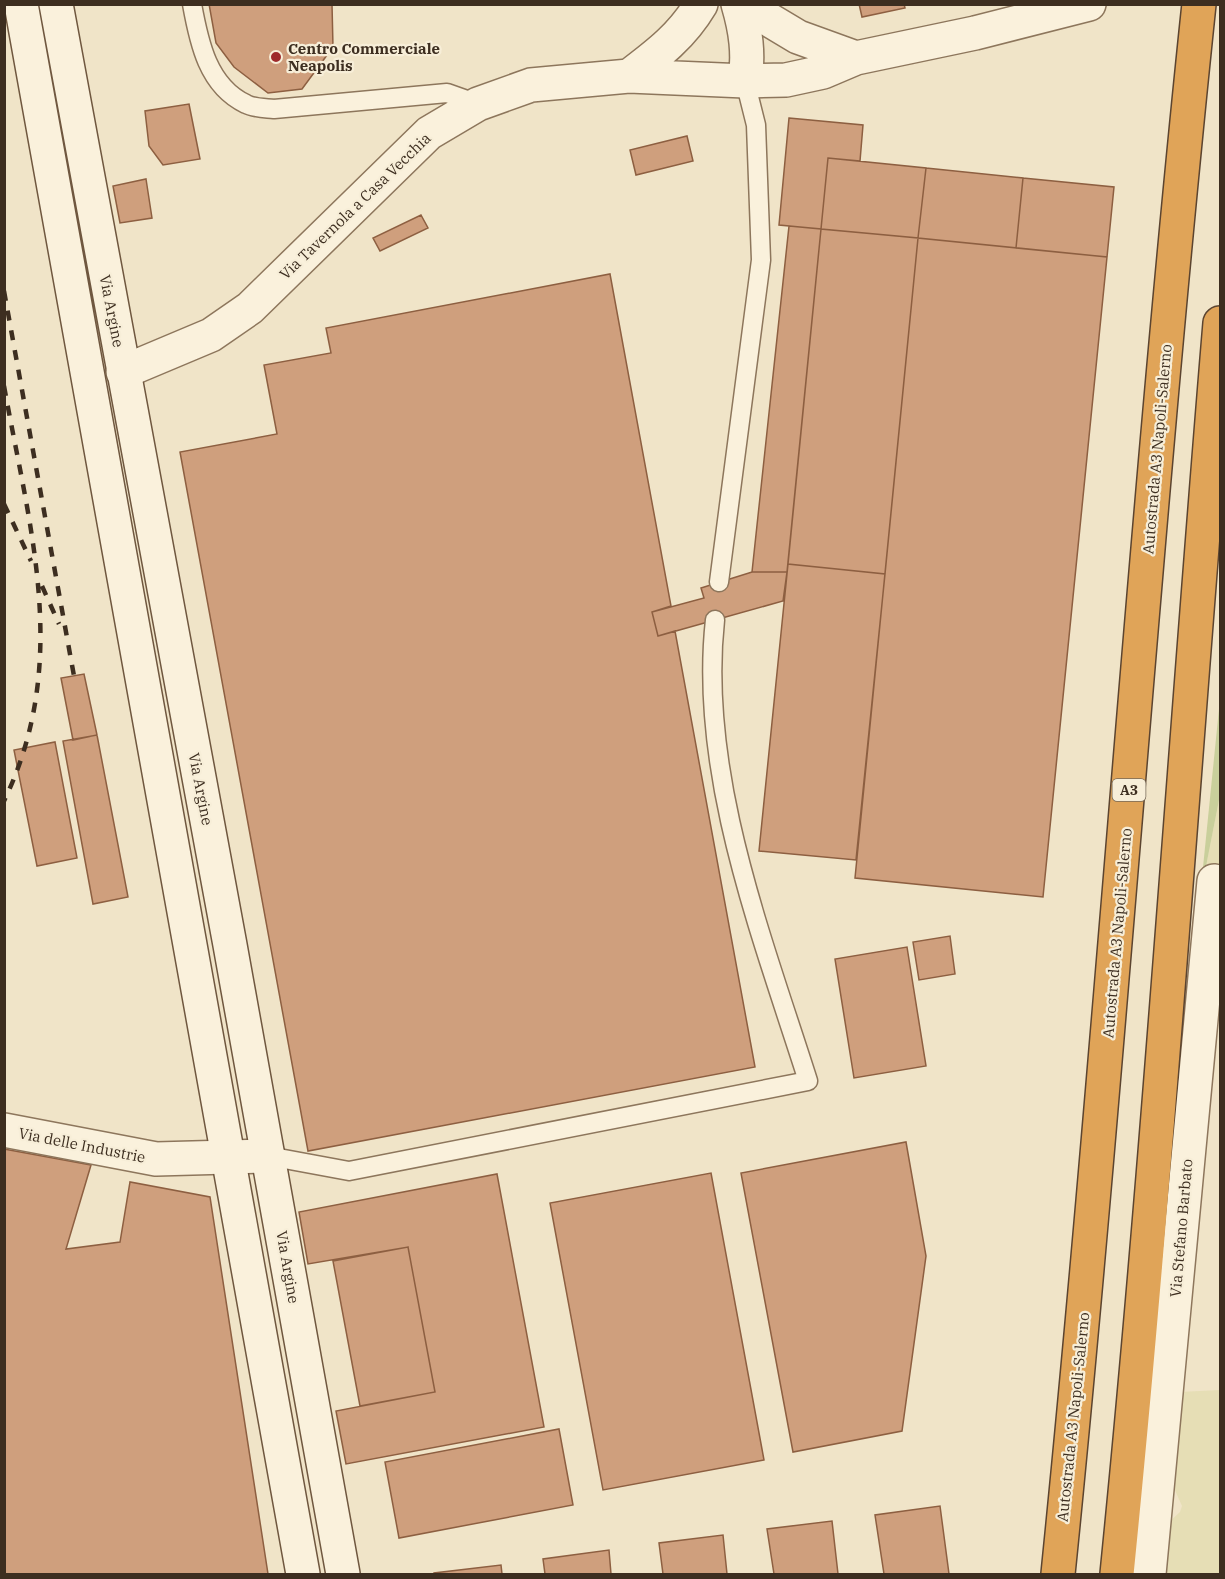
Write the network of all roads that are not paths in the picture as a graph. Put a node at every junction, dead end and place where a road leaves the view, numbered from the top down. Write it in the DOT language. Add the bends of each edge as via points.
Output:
graph roads {
  1 [pos="21,4"];
  2 [pos="56,4"];
  3 [pos="192,4"];
  4 [pos="700,4"];
  5 [pos="738,4"];
  6 [pos="743,4"];
  7 [pos="1089,4"];
  8 [pos="1198,4"];
  9 [pos="845,55"];
  10 [pos="629,76"];
  11 [pos="745,81"];
  12 [pos="478,104"];
  13 [pos="1221,323"];
  14 [pos="123,372"];
  15 [pos="88,381"];
  16 [pos="1221,527"];
  17 [pos="719,582"];
  18 [pos="715,620"];
  19 [pos="1188,696"];
  20 [pos="1214,881"];
  21 [pos="4,1130"];
  22 [pos="268,1156"];
  23 [pos="230,1158"];
  24 [pos="303,1575"];
  25 [pos="343,1575"];
  26 [pos="1058,1575"];
  27 [pos="1117,1575"];
  28 [pos="1149,1575"];
  1 -- 15 [label="street"];
  2 -- 14 [label="street, Via Argine"];
  3 -- 12 [label="lane" via="198,39 217,83 247,105 274,109 447,93"];
  4 -- 10 [label="street" via="687,28"];
  5 -- 11 [label="street" via="746,31"];
  6 -- 9 [label="street" via="789,33"];
  7 -- 9 [label="street, Via Tavernola a Casa Vecchia" via="975,33"];
  8 -- 26 [label="highway, Autostrada A3 Napoli-Salerno / A3"];
  9 -- 11 [label="street, Via Tavernola a Casa Vecchia" via="807,76"];
  10 -- 11 [label="street, Via Tavernola a Casa Vecchia"];
  10 -- 12 [label="street, Via Tavernola a Casa Vecchia" via="531,85"];
  11 -- 17 [label="lane" via="756,125 761,260"];
  12 -- 14 [label="street, Via Tavernola a Casa Vecchia" via="429,133 250,308 211,335"];
  13 -- 19 [label="highway"];
  14 -- 15 [label="street, Via Tavernola a Casa Vecchia"];
  14 -- 22 [label="street, Via Argine"];
  15 -- 23 [label="street"];
  16 -- 19 [label="highway"];
  18 -- 22 [label="lane" via="712,703 736,854 808,1082 349,1171"];
  19 -- 27 [label="highway" via="1136,1388"];
  20 -- 28 [label="street, Via Stefano Barbato"];
  21 -- 23 [label="street, Via delle Industrie" via="156,1159"];
  22 -- 23 [label="street, Via delle Industrie"];
  22 -- 25 [label="street, Via Argine"];
  23 -- 24 [label="street"];
}
